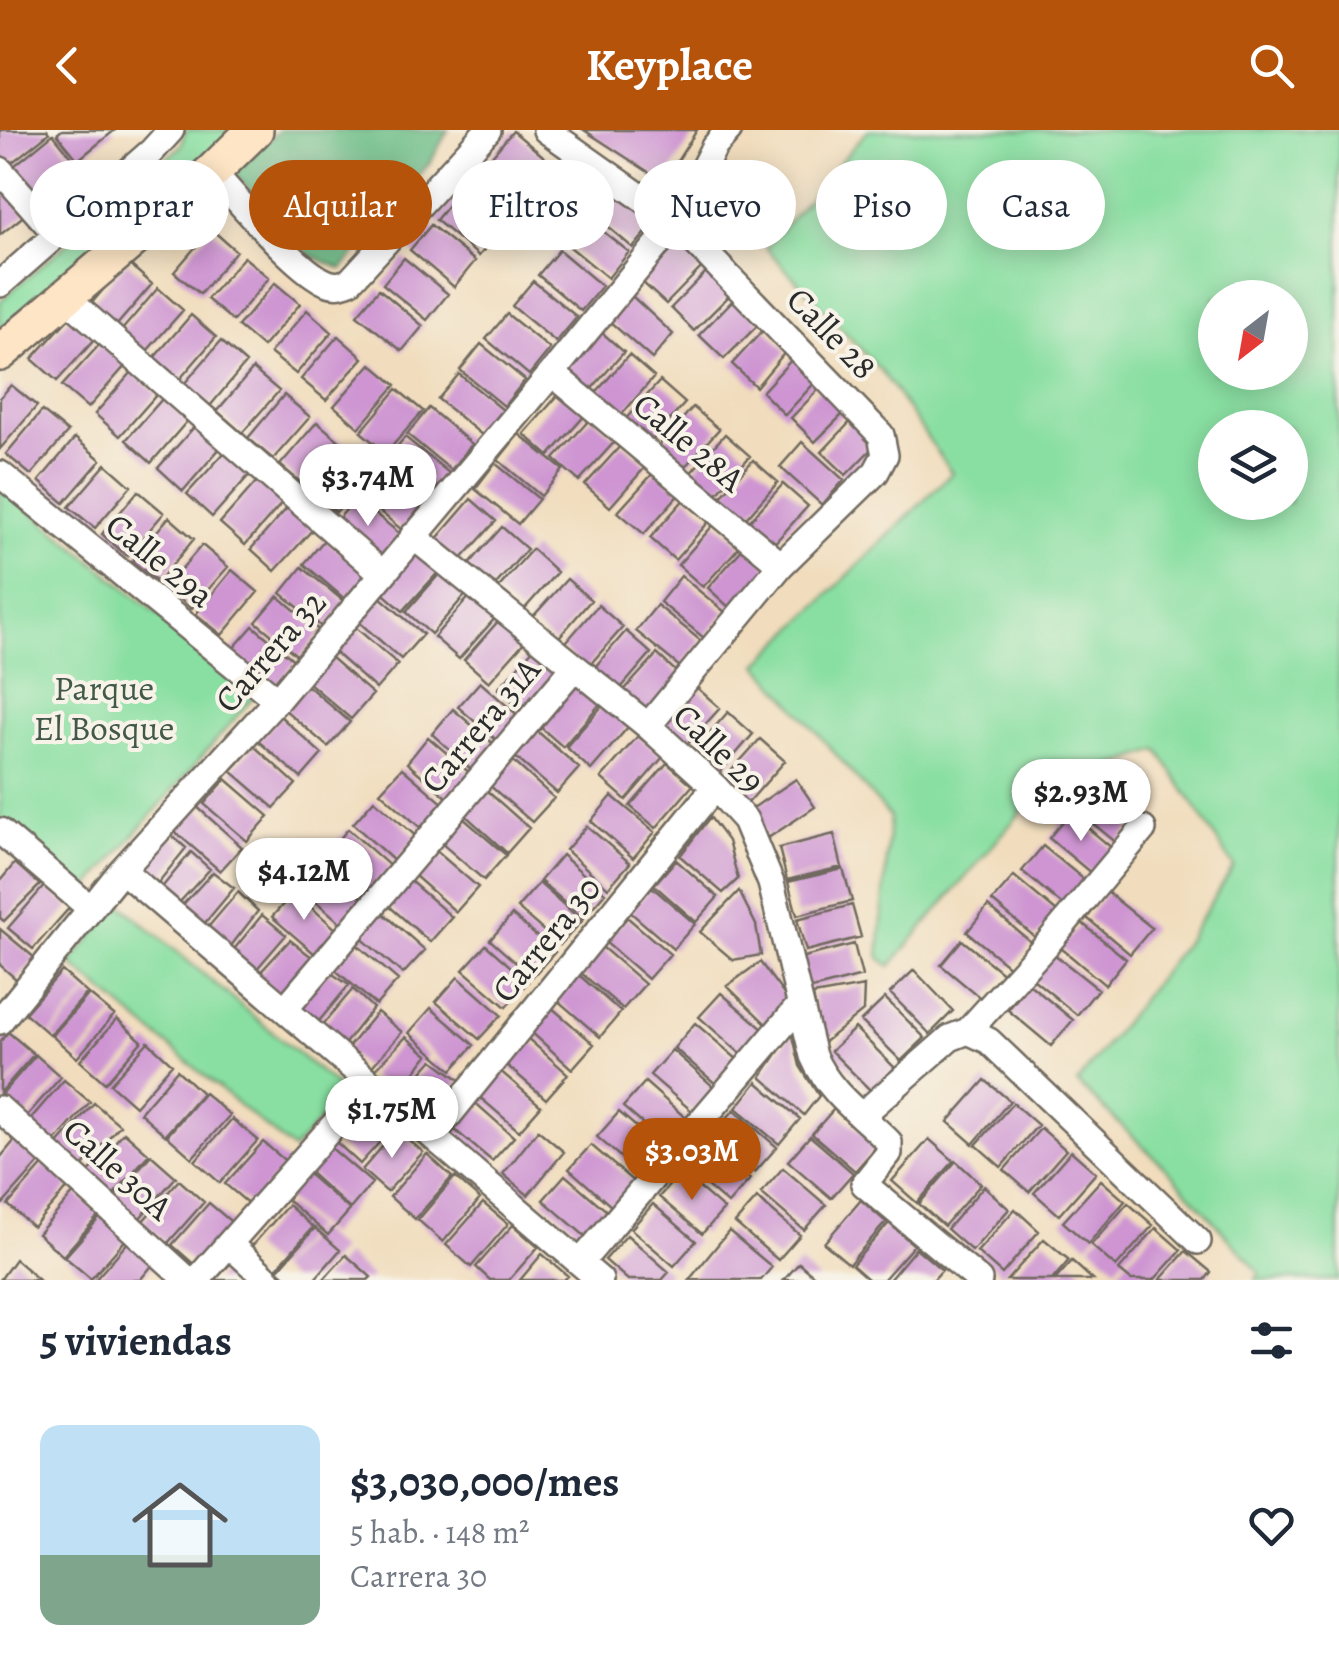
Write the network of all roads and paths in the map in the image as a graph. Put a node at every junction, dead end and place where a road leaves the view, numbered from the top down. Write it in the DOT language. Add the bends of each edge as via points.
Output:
graph roads {
  1 [pos="135,130"];
  2 [pos="171,130"];
  3 [pos="488,130"];
  4 [pos="546,130"];
  5 [pos="729,130"];
  6 [pos="245,135"];
  7 [pos="152,151"];
  8 [pos="142,160"];
  9 [pos="223,160"];
  10 [pos="707,160"];
  11 [pos="0,170"];
  12 [pos="229,190"];
  13 [pos="634,192"];
  14 [pos="30,205"];
  15 [pos="40,250"];
  16 [pos="120,250"];
  17 [pos="653,250"];
  18 [pos="703,250"];
  19 [pos="0,284"];
  20 [pos="65,296"];
  21 [pos="0,353"];
  22 [pos="552,373"];
  23 [pos="0,474"];
  24 [pos="413,536"];
  25 [pos="781,565"];
  26 [pos="383,574"];
  27 [pos="574,669"];
  28 [pos="277,700"];
  29 [pos="648,726"];
  30 [pos="715,787"];
  31 [pos="1143,829"];
  32 [pos="0,831"];
  33 [pos="122,870"];
  34 [pos="90,908"];
  35 [pos="800,1005"];
  36 [pos="284,1009"];
  37 [pos="0,1021"];
  38 [pos="968,1032"];
  39 [pos="370,1084"];
  40 [pos="0,1109"];
  41 [pos="862,1115"];
  42 [pos="432,1136"];
  43 [pos="1198,1240"];
  44 [pos="229,1244"];
  45 [pos="590,1271"];
  46 [pos="188,1280"];
  47 [pos="197,1280"];
  48 [pos="268,1280"];
  49 [pos="979,1280"];
  1 -- 7 [label="street"];
  2 -- 7 [label="street"];
  3 -- 12 [label="street" via="350,281 338,286 298,262"];
  4 -- 13 [label="street, Calle 28"];
  5 -- 10 [label="street, Carrera 32"];
  6 -- 9 [label="main road"];
  7 -- 8 [label="street"];
  11 -- 14 [label="street"];
  15 -- 19 [label="street"];
  16 -- 20 [label="main road"];
  17 -- 22 [label="street, Carrera 32"];
  18 -- 25 [label="street, Calle 28" via="881,434 885,455 876,472"];
  20 -- 21 [label="main road"];
  20 -- 26 [label="street"];
  22 -- 24 [label="street, Carrera 32"];
  22 -- 25 [label="street, Calle 28A"];
  23 -- 28 [label="street, Calle 29a"];
  24 -- 26 [label="street, Carrera 32"];
  24 -- 27 [label="street, Calle 29"];
  25 -- 29 [label="street"];
  26 -- 28 [label="street, Carrera 32"];
  27 -- 29 [label="street, Calle 29"];
  27 -- 36 [label="street, Carrera 31A"];
  28 -- 33 [label="street, Carrera 32"];
  29 -- 30 [label="street, Calle 29"];
  30 -- 35 [label="street, Calle 29" via="745,820 771,883"];
  30 -- 42 [label="street, Carrera 30"];
  31 -- 38 [label="street"];
  32 -- 34 [label="street"];
  33 -- 34 [label="street, Carrera 32"];
  33 -- 36 [label="street"];
  34 -- 37 [label="street, Carrera 32"];
  35 -- 41 [label="street, Calle 29" via="822,1077"];
  35 -- 45 [label="street"];
  36 -- 39 [label="street"];
  38 -- 41 [label="street" via="950,1038"];
  38 -- 43 [label="street" via="988,1041"];
  39 -- 42 [label="street"];
  39 -- 44 [label="street"];
  40 -- 46 [label="street, Calle 30A"];
  41 -- 49 [label="street, Calle 29" via="891,1148 866,1179 867,1188"];
  42 -- 45 [label="street"];
  44 -- 47 [label="street"];
  44 -- 48 [label="street"];
}
